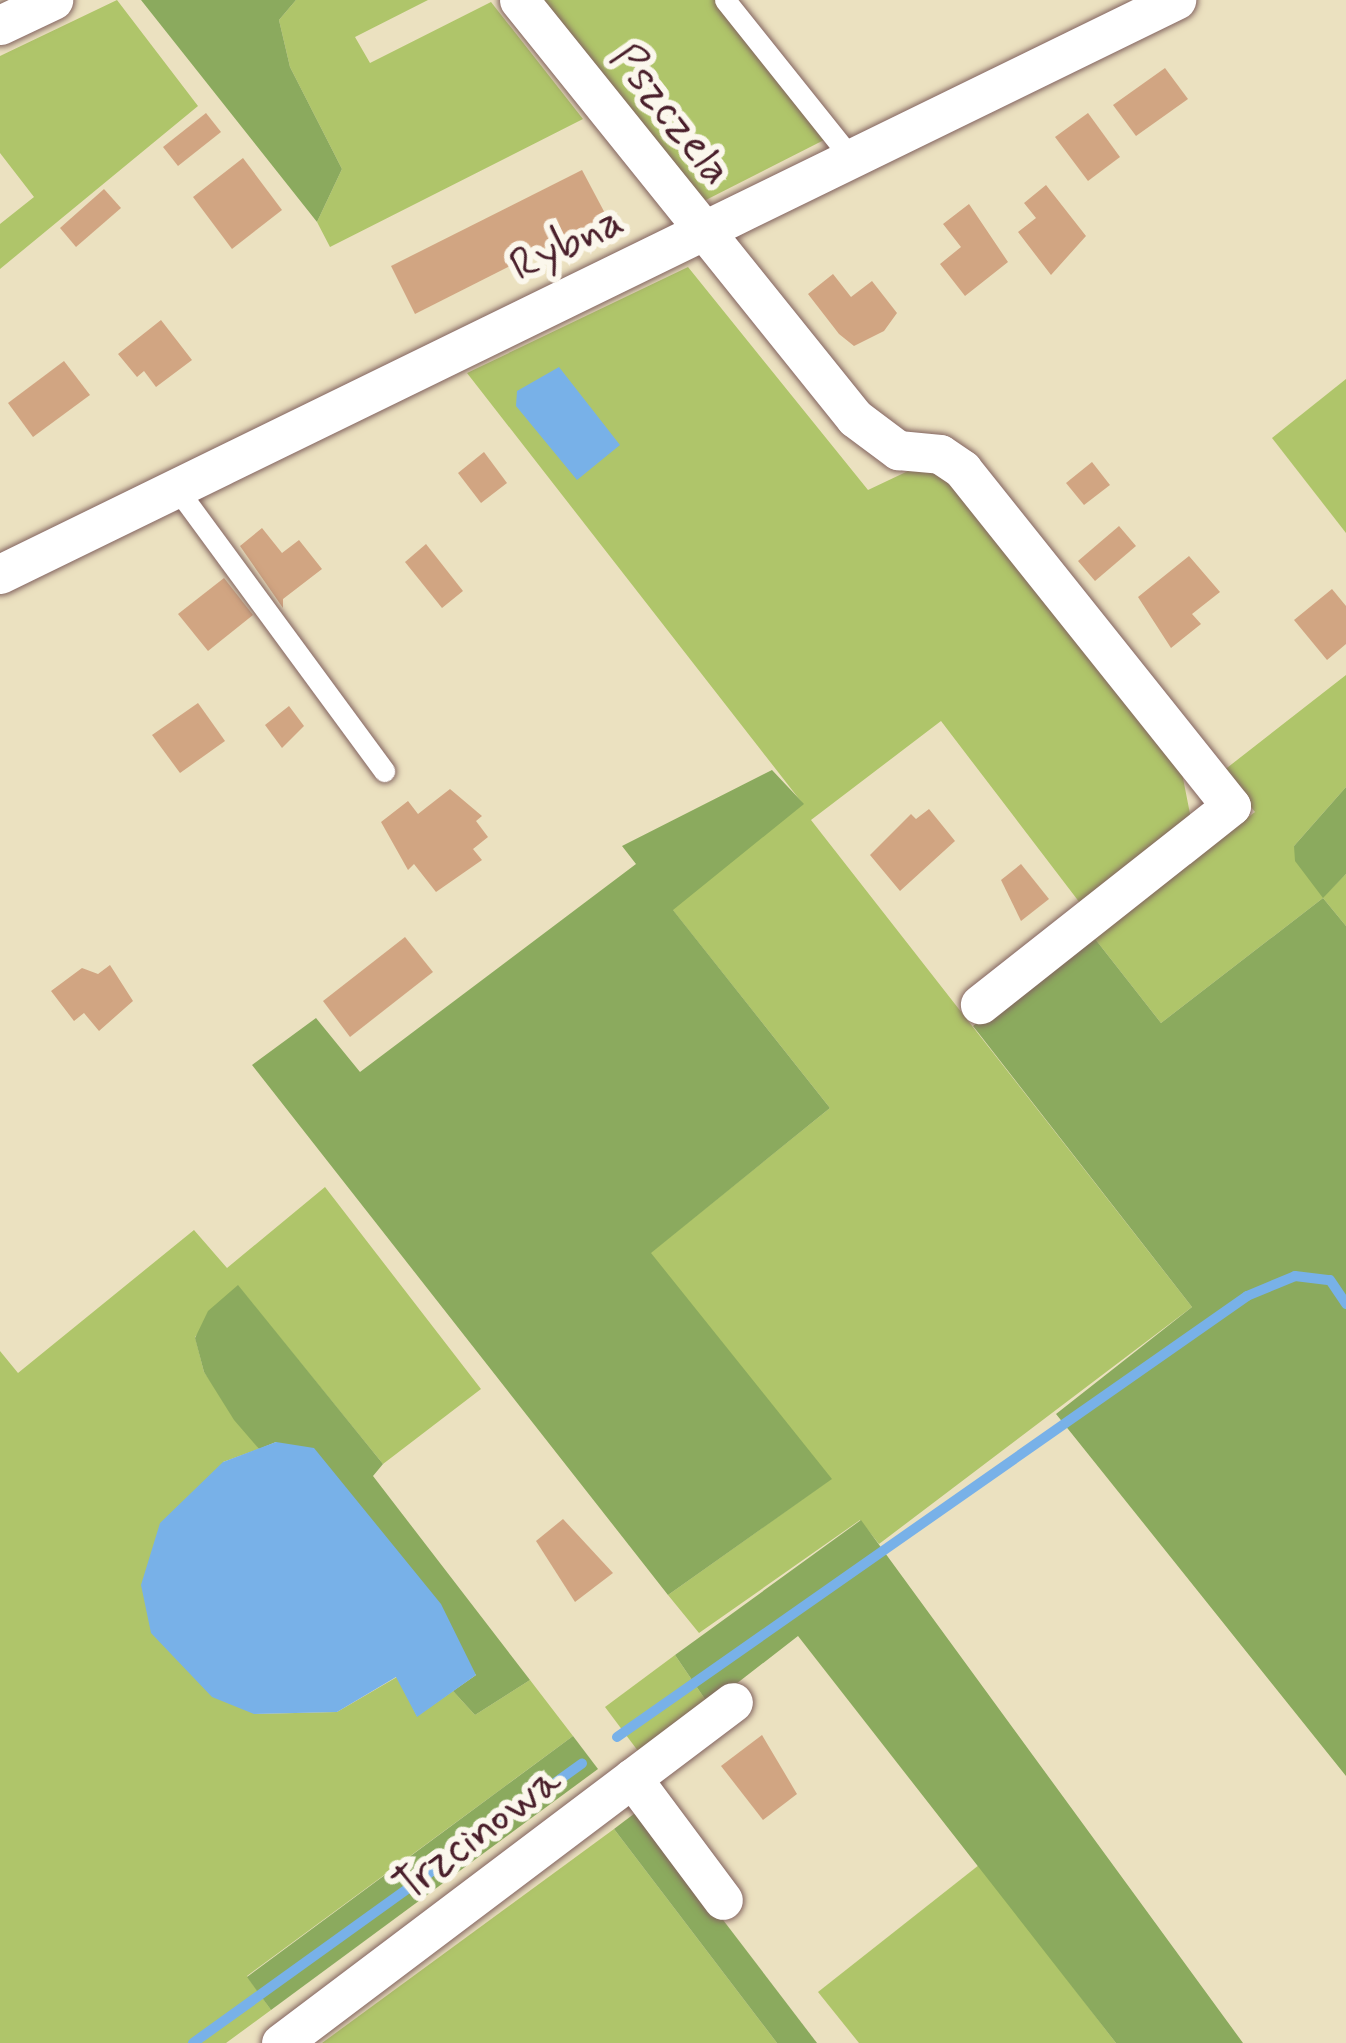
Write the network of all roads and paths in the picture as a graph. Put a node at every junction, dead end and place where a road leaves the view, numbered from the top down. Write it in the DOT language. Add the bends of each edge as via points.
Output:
graph roads {
  1 [pos="53,0"];
  2 [pos="518,0"];
  3 [pos="725,0"];
  4 [pos="1176,0"];
  5 [pos="0,25"];
  6 [pos="852,159"];
  7 [pos="702,232"];
  8 [pos="177,489"];
  9 [pos="0,574"];
  10 [pos="384,771"];
  11 [pos="980,1004"];
  12 [pos="733,1702"];
  13 [pos="632,1778"];
  14 [pos="723,1900"];
  15 [pos="281,2043"];
  1 -- 5 [label="street"];
  2 -- 7 [label="street, Pszczela"];
  3 -- 6 [label="lane"];
  4 -- 6 [label="street, Rybna"];
  6 -- 7 [label="street, Rybna"];
  7 -- 8 [label="street, Rybna"];
  7 -- 11 [label="street, Pszczela" via="855,418 898,450 940,454 962,469 1231,806"];
  8 -- 9 [label="street, Rybna"];
  8 -- 10 [label="lane"];
  12 -- 13 [label="street, Trzcinowa"];
  13 -- 14 [label="street"];
  13 -- 15 [label="street, Trzcinowa"];
}
